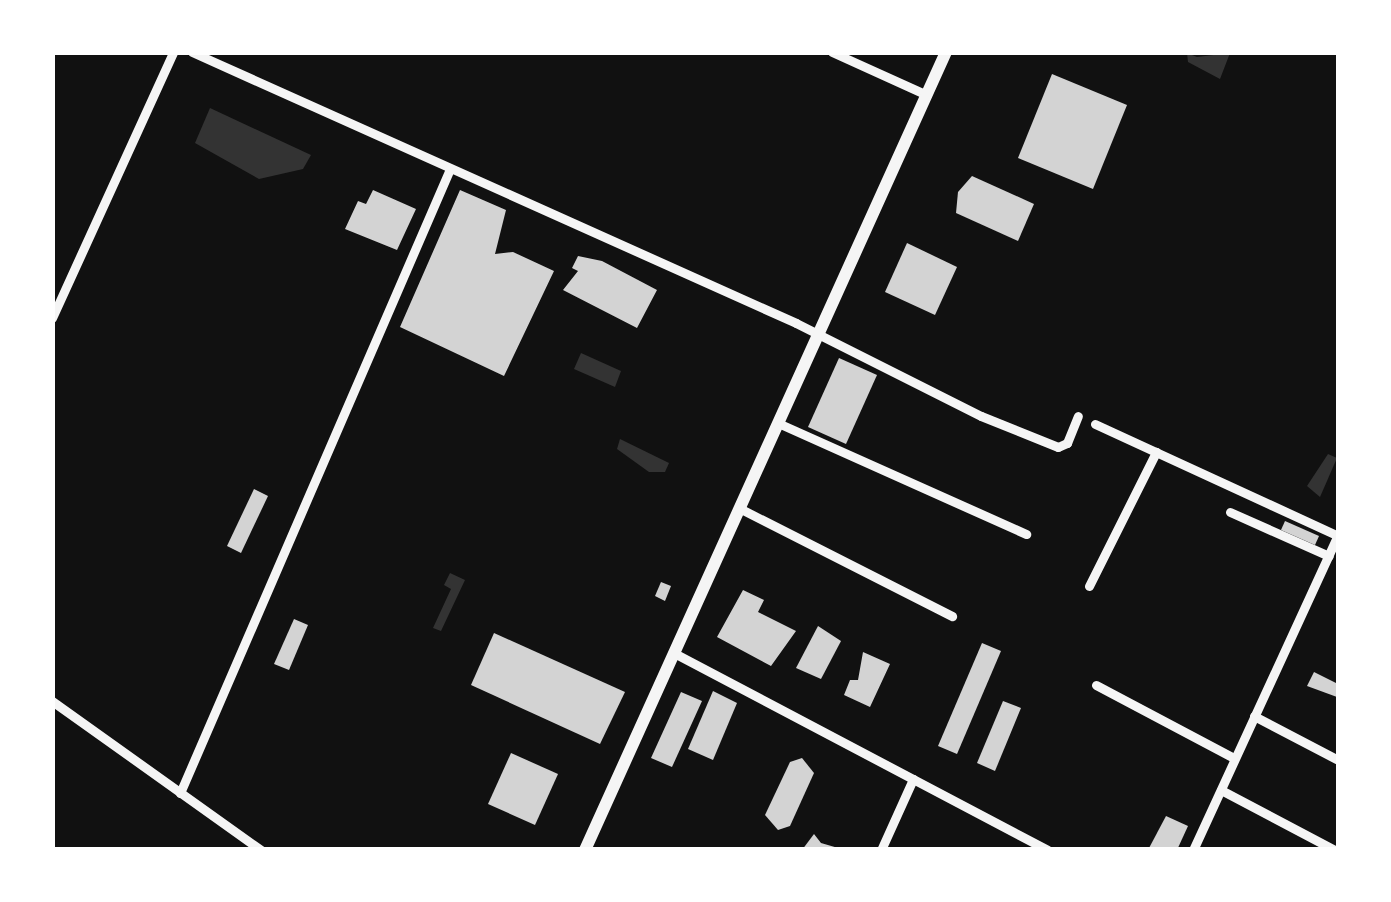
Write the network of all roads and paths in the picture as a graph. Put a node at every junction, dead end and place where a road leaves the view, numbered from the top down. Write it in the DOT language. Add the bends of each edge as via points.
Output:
graph roads {
  1 [pos="174,52"];
  2 [pos="192,52"];
  3 [pos="832,52"];
  4 [pos="946,52"];
  5 [pos="926,95"];
  6 [pos="450,171"];
  7 [pos="52,318"];
  8 [pos="818,336"];
  9 [pos="1078,416"];
  10 [pos="778,423"];
  11 [pos="1095,424"];
  12 [pos="1156,452"];
  13 [pos="739,508"];
  14 [pos="1230,512"];
  15 [pos="1026,534"];
  16 [pos="1338,536"];
  17 [pos="1329,556"];
  18 [pos="1090,586"];
  19 [pos="952,616"];
  20 [pos="674,653"];
  21 [pos="1096,686"];
  22 [pos="52,701"];
  23 [pos="1254,716"];
  24 [pos="1234,758"];
  25 [pos="1338,760"];
  26 [pos="913,778"];
  27 [pos="1220,790"];
  28 [pos="180,793"];
  29 [pos="261,850"];
  30 [pos="585,850"];
  31 [pos="881,850"];
  32 [pos="1047,850"];
  33 [pos="1193,850"];
  34 [pos="1335,850"];
  1 -- 7 [label="street"];
  2 -- 6 [label="street"];
  3 -- 5 [label="street"];
  4 -- 5 [label="main road"];
  5 -- 8 [label="main road"];
  6 -- 8 [label="street"];
  6 -- 28 [label="street"];
  8 -- 9 [label="street" via="1058,447 1067,443"];
  8 -- 10 [label="main road"];
  10 -- 13 [label="main road"];
  10 -- 15 [label="street"];
  11 -- 12 [label="street"];
  12 -- 16 [label="street"];
  12 -- 18 [label="street"];
  13 -- 19 [label="street"];
  13 -- 20 [label="main road"];
  14 -- 17 [label="street"];
  16 -- 17 [label="street"];
  17 -- 23 [label="street"];
  20 -- 26 [label="street"];
  20 -- 30 [label="main road"];
  21 -- 24 [label="street"];
  22 -- 28 [label="street"];
  23 -- 24 [label="street"];
  23 -- 25 [label="street"];
  24 -- 27 [label="street"];
  26 -- 31 [label="street"];
  26 -- 32 [label="street"];
  27 -- 33 [label="street"];
  27 -- 34 [label="street"];
  28 -- 29 [label="street"];
}
